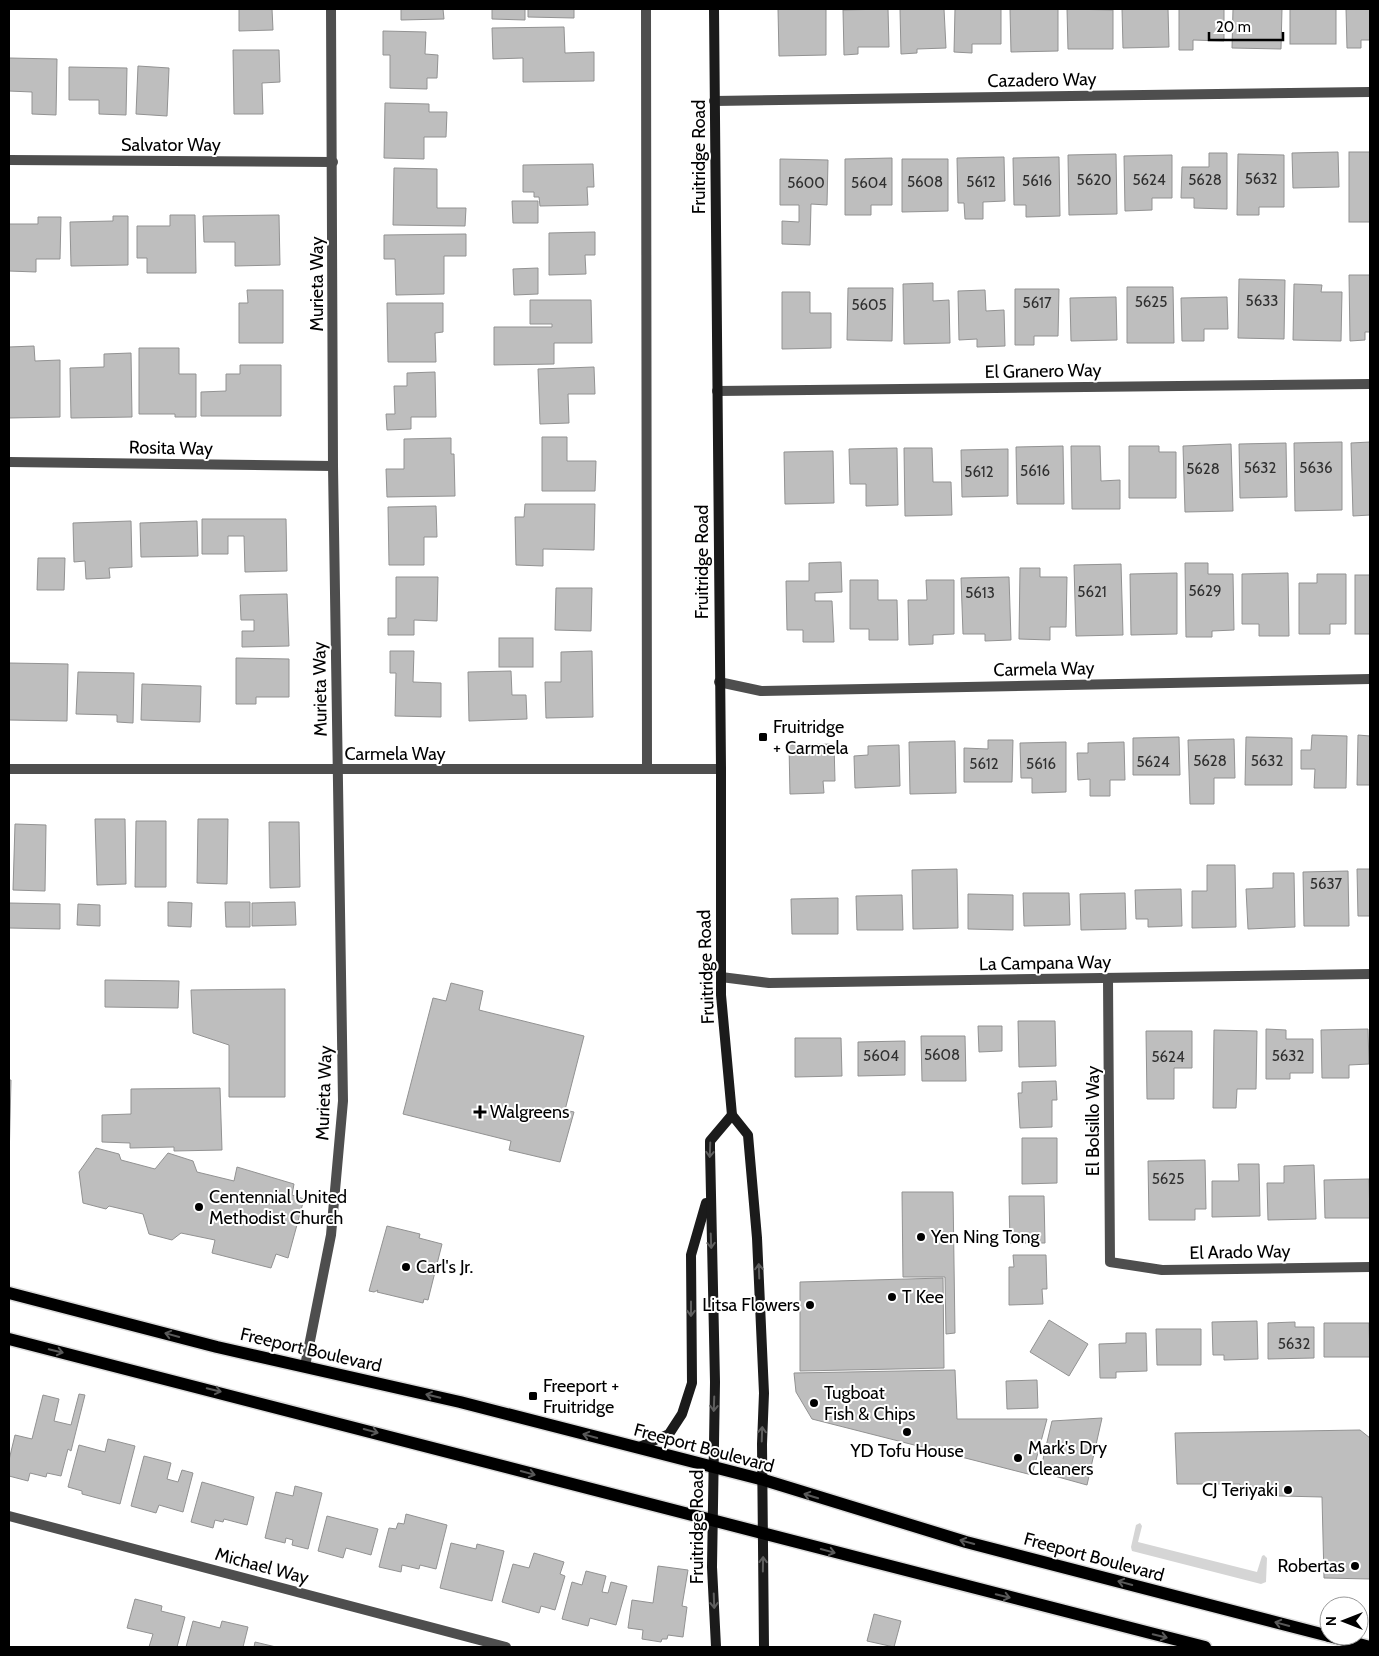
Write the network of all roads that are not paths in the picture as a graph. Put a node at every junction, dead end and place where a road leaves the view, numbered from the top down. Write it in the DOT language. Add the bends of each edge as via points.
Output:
graph roads {
  1 [pos="331,9"];
  2 [pos="646,9"];
  3 [pos="714,9"];
  4 [pos="1370,92"];
  5 [pos="714,101"];
  6 [pos="9,160"];
  7 [pos="333,162"];
  8 [pos="1370,384"];
  9 [pos="716,391"];
  10 [pos="9,462"];
  11 [pos="333,466"];
  12 [pos="1370,679"];
  13 [pos="719,682"];
  14 [pos="647,769"];
  15 [pos="721,769"];
  16 [pos="9,770"];
  17 [pos="338,770"];
  18 [pos="1370,974"];
  19 [pos="721,977"];
  20 [pos="1108,979"];
  21 [pos="732,1115"];
  22 [pos="709,1193"];
  23 [pos="1110,1262"];
  24 [pos="1370,1267"];
  25 [pos="9,1293"];
  26 [pos="9,1339"];
  27 [pos="304,1366"];
  28 [pos="637,1448"];
  29 [pos="714,1468"];
  30 [pos="764,1480"];
  31 [pos="9,1516"];
  32 [pos="712,1521"];
  33 [pos="764,1535"];
  34 [pos="1319,1633"];
  35 [pos="506,1647"];
  36 [pos="716,1647"];
  37 [pos="764,1647"];
  38 [pos="1205,1647"];
  1 -- 7 [label="street, Murieta Way"];
  2 -- 14 [label="street"];
  3 -- 5 [label="main road, Fruitridge Road"];
  4 -- 5 [label="street, Cazadero Way"];
  5 -- 9 [label="main road, Fruitridge Road"];
  6 -- 7 [label="street, Salvator Way"];
  7 -- 11 [label="street, Murieta Way"];
  8 -- 9 [label="street, El Granero Way"];
  9 -- 13 [label="main road, Fruitridge Road"];
  10 -- 11 [label="street, Rosita Way"];
  11 -- 17 [label="street, Murieta Way"];
  12 -- 13 [label="street, Carmela Way" via="761,691"];
  13 -- 15 [label="main road, Fruitridge Road"];
  14 -- 15 [label="street, Carmela Way"];
  14 -- 17 [label="street, Carmela Way"];
  15 -- 19 [label="main road, Fruitridge Road"];
  16 -- 17 [label="street, Carmela Way"];
  17 -- 27 [label="street, Murieta Way" via="343,1101 331,1235"];
  18 -- 20 [label="street, La Campana Way"];
  19 -- 20 [label="street, La Campana Way" via="764,983"];
  19 -- 21 [label="main road, Fruitridge Road"];
  20 -- 23 [label="street, El Bolsillo Way"];
  21 -- 22 [label="main road, Fruitridge Road, one-way" via="710,1141"];
  30 -- 21 [label="main road, one-way" via="764,1393 753,1178 748,1136"];
  22 -- 28 [label="main road, one-way" via="691,1255 692,1383 682,1414 669,1434"];
  22 -- 29 [label="main road, Fruitridge Road, one-way" via="715,1382"];
  23 -- 24 [label="street, El Arado Way" via="1162,1270"];
  27 -- 25 [label="main road, Freeport Boulevard, one-way"];
  26 -- 32 [label="main road, one-way"];
  28 -- 27 [label="main road, Freeport Boulevard, one-way"];
  28 -- 29 [label="main road, Freeport Boulevard"];
  29 -- 30 [label="main road, Freeport Boulevard"];
  29 -- 32 [label="main road, Fruitridge Road"];
  30 -- 33 [label="main road"];
  34 -- 30 [label="main road, Freeport Boulevard, one-way" via="966,1542"];
  31 -- 35 [label="street, Michael Way"];
  32 -- 33 [label="main road"];
  32 -- 36 [label="main road, Fruitridge Road, one-way"];
  37 -- 33 [label="main road, one-way"];
  33 -- 38 [label="main road, one-way"];
}
